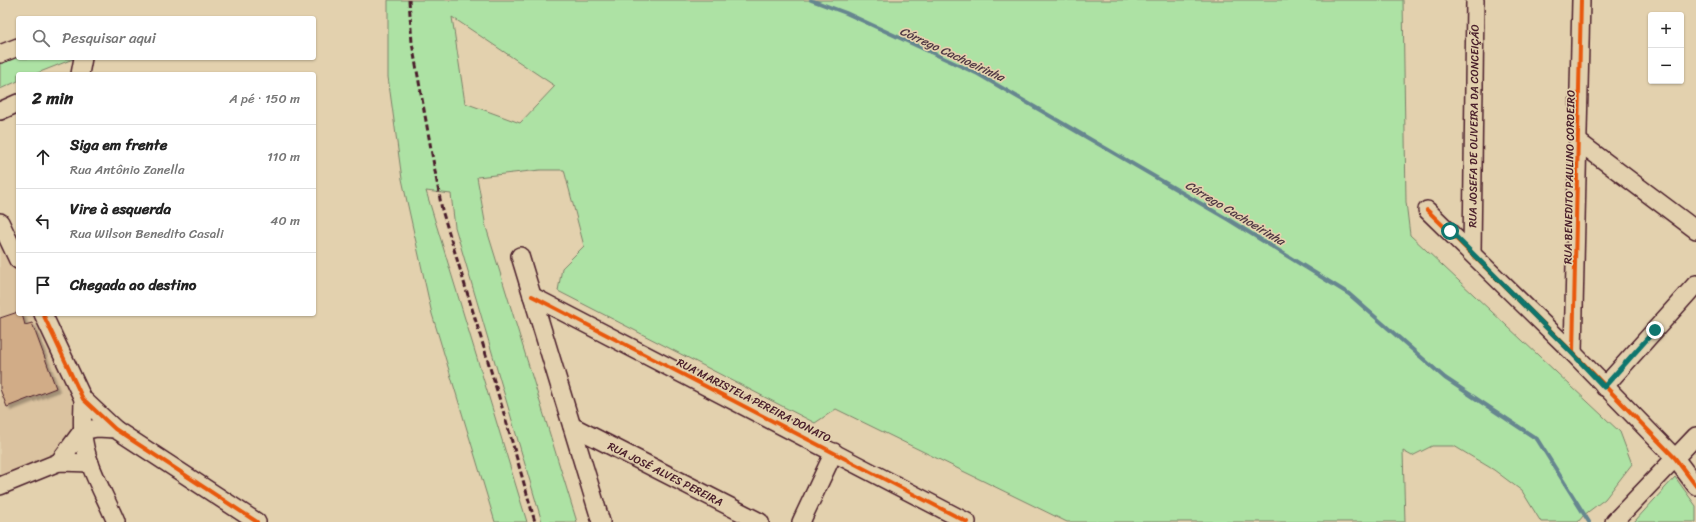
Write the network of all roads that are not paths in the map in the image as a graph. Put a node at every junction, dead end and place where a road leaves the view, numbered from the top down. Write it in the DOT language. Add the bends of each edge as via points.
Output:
graph roads {
  1 [pos="1475,0"];
  2 [pos="1581,0"];
  3 [pos="16,48"];
  4 [pos="0,54"];
  5 [pos="83,60"];
  6 [pos="80,72"];
  7 [pos="16,105"];
  8 [pos="0,111"];
  9 [pos="1579,142"];
  10 [pos="1427,210"];
  11 [pos="0,222"];
  12 [pos="1696,230"];
  13 [pos="1472,253"];
  14 [pos="16,256"];
  15 [pos="520,256"];
  16 [pos="1696,284"];
  17 [pos="532,296"];
  18 [pos="44,316"];
  19 [pos="1573,354"];
  20 [pos="1604,387"];
  21 [pos="83,399"];
  22 [pos="572,426"];
  23 [pos="115,429"];
  24 [pos="82,431"];
  25 [pos="1696,436"];
  26 [pos="834,452"];
  27 [pos="1675,458"];
  28 [pos="59,462"];
  29 [pos="90,463"];
  30 [pos="0,486"];
  31 [pos="1696,486"];
  32 [pos="116,522"];
  33 [pos="257,522"];
  34 [pos="601,522"];
  35 [pos="760,522"];
  36 [pos="801,522"];
  37 [pos="967,522"];
  38 [pos="1614,522"];
  1 -- 13 [label="street, RUA JOSEFA DE OLIVEIRA DA CONCEIÇÃO"];
  2 -- 9 [label="street, RUA BENEDITO PAULINO CORDEIRO"];
  3 -- 4 [label="street"];
  5 -- 6 [label="street"];
  7 -- 8 [label="street"];
  9 -- 12 [label="street"];
  9 -- 19 [label="street, RUA BENEDITO PAULINO CORDEIRO"];
  10 -- 13 [label="street"];
  11 -- 14 [label="street"];
  13 -- 19 [label="street"];
  15 -- 17 [label="street"];
  16 -- 20 [label="street"];
  17 -- 22 [label="street"];
  17 -- 26 [label="street, RUA MARISTELA PEREIRA DONATO"];
  18 -- 21 [label="street"];
  19 -- 20 [label="street"];
  20 -- 27 [label="street"];
  21 -- 23 [label="street"];
  21 -- 24 [label="street"];
  22 -- 34 [label="street"];
  22 -- 35 [label="street, RUA JOSÉ ALVES PEREIRA"];
  23 -- 24 [label="street" via="97,428"];
  23 -- 33 [label="street"];
  24 -- 28 [label="street"];
  24 -- 29 [label="street"];
  25 -- 27 [label="street"];
  26 -- 36 [label="street"];
  26 -- 37 [label="street, RUA MARISTELA PEREIRA DONATO"];
  27 -- 31 [label="street"];
  27 -- 38 [label="street"];
  28 -- 29 [label="street"];
  28 -- 30 [label="street"];
  29 -- 32 [label="street"];
}
